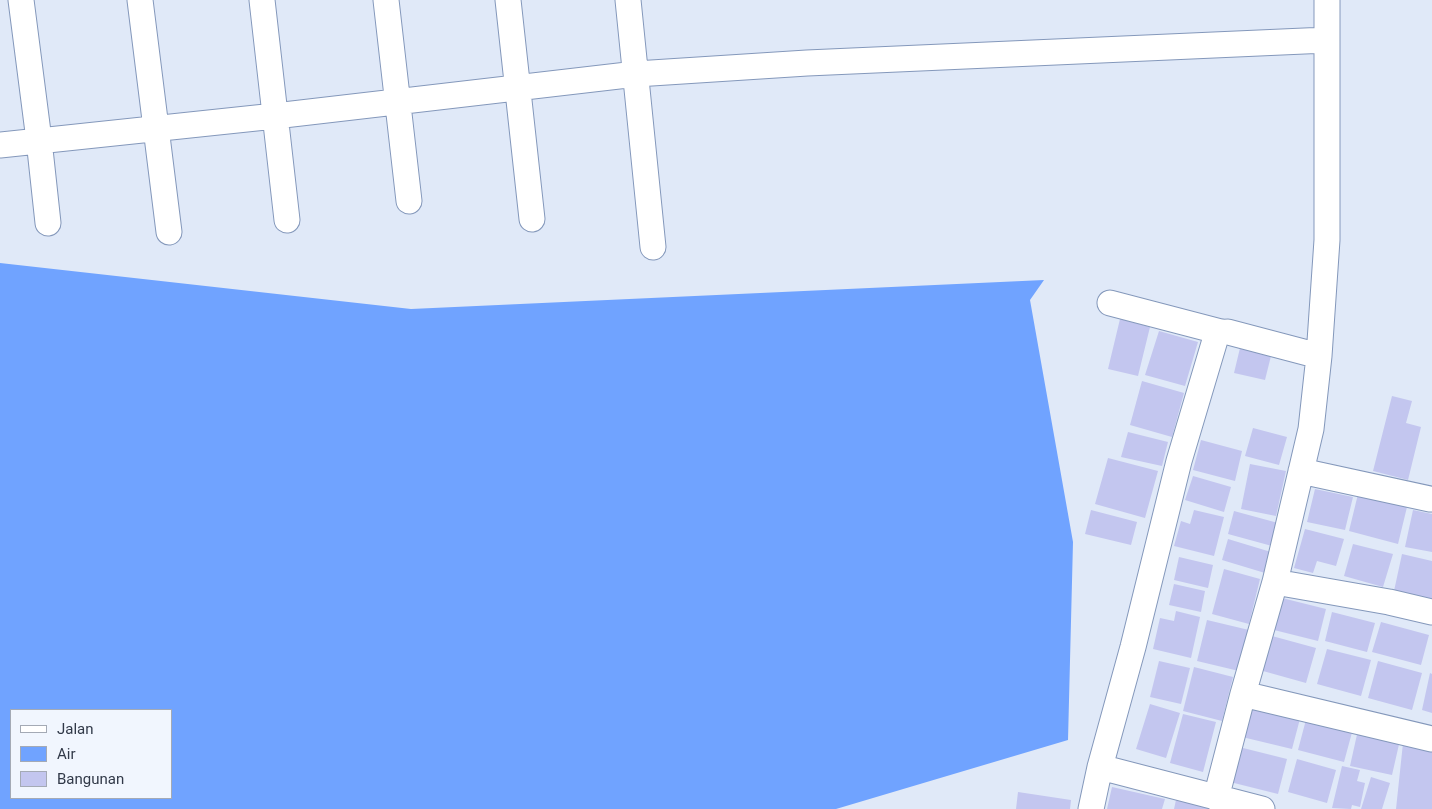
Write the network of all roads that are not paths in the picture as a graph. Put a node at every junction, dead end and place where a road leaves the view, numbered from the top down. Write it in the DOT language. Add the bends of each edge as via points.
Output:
graph roads {
  1 [pos="21,0"];
  2 [pos="140,0"];
  3 [pos="262,0"];
  4 [pos="386,0"];
  5 [pos="508,0"];
  6 [pos="628,0"];
  7 [pos="1327,0"];
  8 [pos="1327,40"];
  9 [pos="636,74"];
  10 [pos="518,88"];
  11 [pos="398,101"];
  12 [pos="275,116"];
  13 [pos="156,129"];
  14 [pos="39,140"];
  15 [pos="0,144"];
  16 [pos="409,201"];
  17 [pos="532,219"];
  18 [pos="287,220"];
  19 [pos="48,223"];
  20 [pos="169,232"];
  21 [pos="654,247"];
  22 [pos="1110,303"];
  23 [pos="1221,332"];
  24 [pos="1319,356"];
  25 [pos="1301,471"];
  26 [pos="1430,499"];
  27 [pos="1275,582"];
  28 [pos="1432,612"];
  29 [pos="1243,694"];
  30 [pos="1432,739"];
  31 [pos="1100,767"];
  32 [pos="1216,798"];
  33 [pos="1091,809"];
  34 [pos="1262,809"];
  1 -- 14 [label="street"];
  2 -- 13 [label="street"];
  3 -- 12 [label="street"];
  4 -- 11 [label="street"];
  5 -- 10 [label="street"];
  6 -- 9 [label="street"];
  7 -- 8 [label="street"];
  8 -- 9 [label="street" via="807,63"];
  8 -- 24 [label="street" via="1327,240"];
  9 -- 10 [label="street"];
  9 -- 21 [label="street"];
  10 -- 11 [label="street"];
  10 -- 17 [label="street"];
  11 -- 12 [label="street"];
  11 -- 16 [label="street"];
  12 -- 13 [label="street"];
  12 -- 18 [label="street"];
  13 -- 14 [label="street"];
  13 -- 20 [label="street"];
  14 -- 15 [label="street"];
  14 -- 19 [label="street"];
  22 -- 23 [label="street"];
  23 -- 24 [label="street"];
  23 -- 31 [label="street" via="1215,340 1179,461"];
  24 -- 25 [label="street" via="1311,429"];
  25 -- 26 [label="street"];
  25 -- 27 [label="street"];
  27 -- 28 [label="street"];
  27 -- 29 [label="street"];
  29 -- 30 [label="street"];
  29 -- 32 [label="street"];
  31 -- 32 [label="street"];
  31 -- 33 [label="street"];
  32 -- 34 [label="street"];
}
